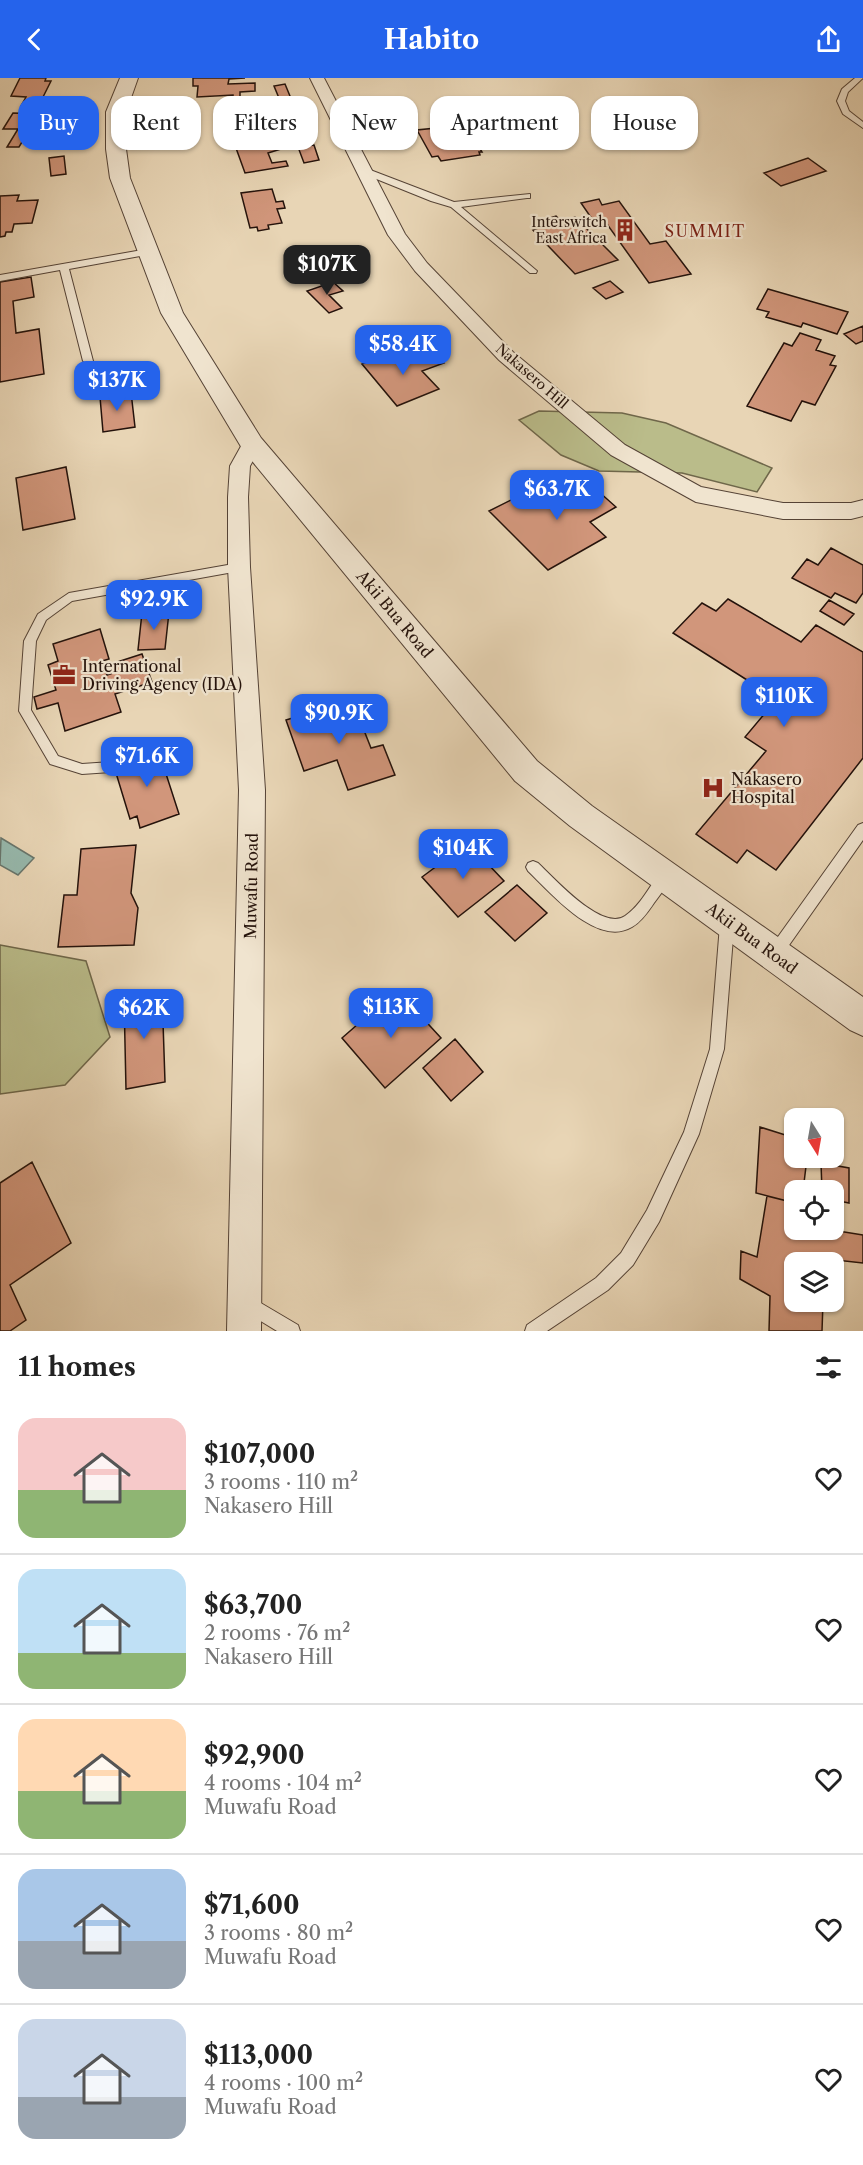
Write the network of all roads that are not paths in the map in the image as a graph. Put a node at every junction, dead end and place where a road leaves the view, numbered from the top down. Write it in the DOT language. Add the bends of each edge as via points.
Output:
graph roads {
  1 [pos="129,78"];
  2 [pos="317,78"];
  3 [pos="859,78"];
  4 [pos="863,126"];
  5 [pos="362,170"];
  6 [pos="527,196"];
  7 [pos="454,205"];
  8 [pos="147,252"];
  9 [pos="64,268"];
  10 [pos="533,271"];
  11 [pos="0,278"];
  12 [pos="88,361"];
  13 [pos="252,444"];
  14 [pos="863,508"];
  15 [pos="239,567"];
  16 [pos="111,767"];
  17 [pos="863,829"];
  18 [pos="533,867"];
  19 [pos="665,875"];
  20 [pos="727,919"];
  21 [pos="774,954"];
  22 [pos="863,1018"];
  23 [pos="244,1301"];
  24 [pos="244,1331"];
  25 [pos="292,1331"];
  26 [pos="533,1331"];
  1 -- 8 [label="street, Akii Bua Road" via="116,112 116,149 120,178"];
  2 -- 5 [label="street, Nakasero Hill"];
  3 -- 4 [label="lane" via="841,101 846,112"];
  5 -- 7 [label="lane"];
  5 -- 14 [label="street, Nakasero Hill" via="397,235 421,267 506,356 618,450 696,494 783,511"];
  6 -- 7 [label="lane"];
  7 -- 10 [label="lane"];
  8 -- 9 [label="lane"];
  8 -- 13 [label="street, Akii Bua Road" via="172,313"];
  9 -- 11 [label="lane"];
  9 -- 12 [label="lane"];
  13 -- 15 [label="street, Muwafu Road" via="240,466"];
  13 -- 19 [label="street, Akii Bua Road" via="526,771 581,816"];
  15 -- 16 [label="lane" via="69,597 42,617 30,641 25,711 54,760 82,769"];
  15 -- 23 [label="street, Muwafu Road" via="252,790"];
  17 -- 21 [label="lane"];
  18 -- 19 [label="lane" via="593,921 610,926 626,924"];
  19 -- 20 [label="street, Akii Bua Road"];
  20 -- 21 [label="street, Akii Bua Road"];
  20 -- 26 [label="lane" via="717,1049 691,1134 653,1216 627,1259 602,1284"];
  21 -- 22 [label="street, Akii Bua Road"];
  23 -- 24 [label="street, Muwafu Road"];
  23 -- 25 [label="lane"];
}
